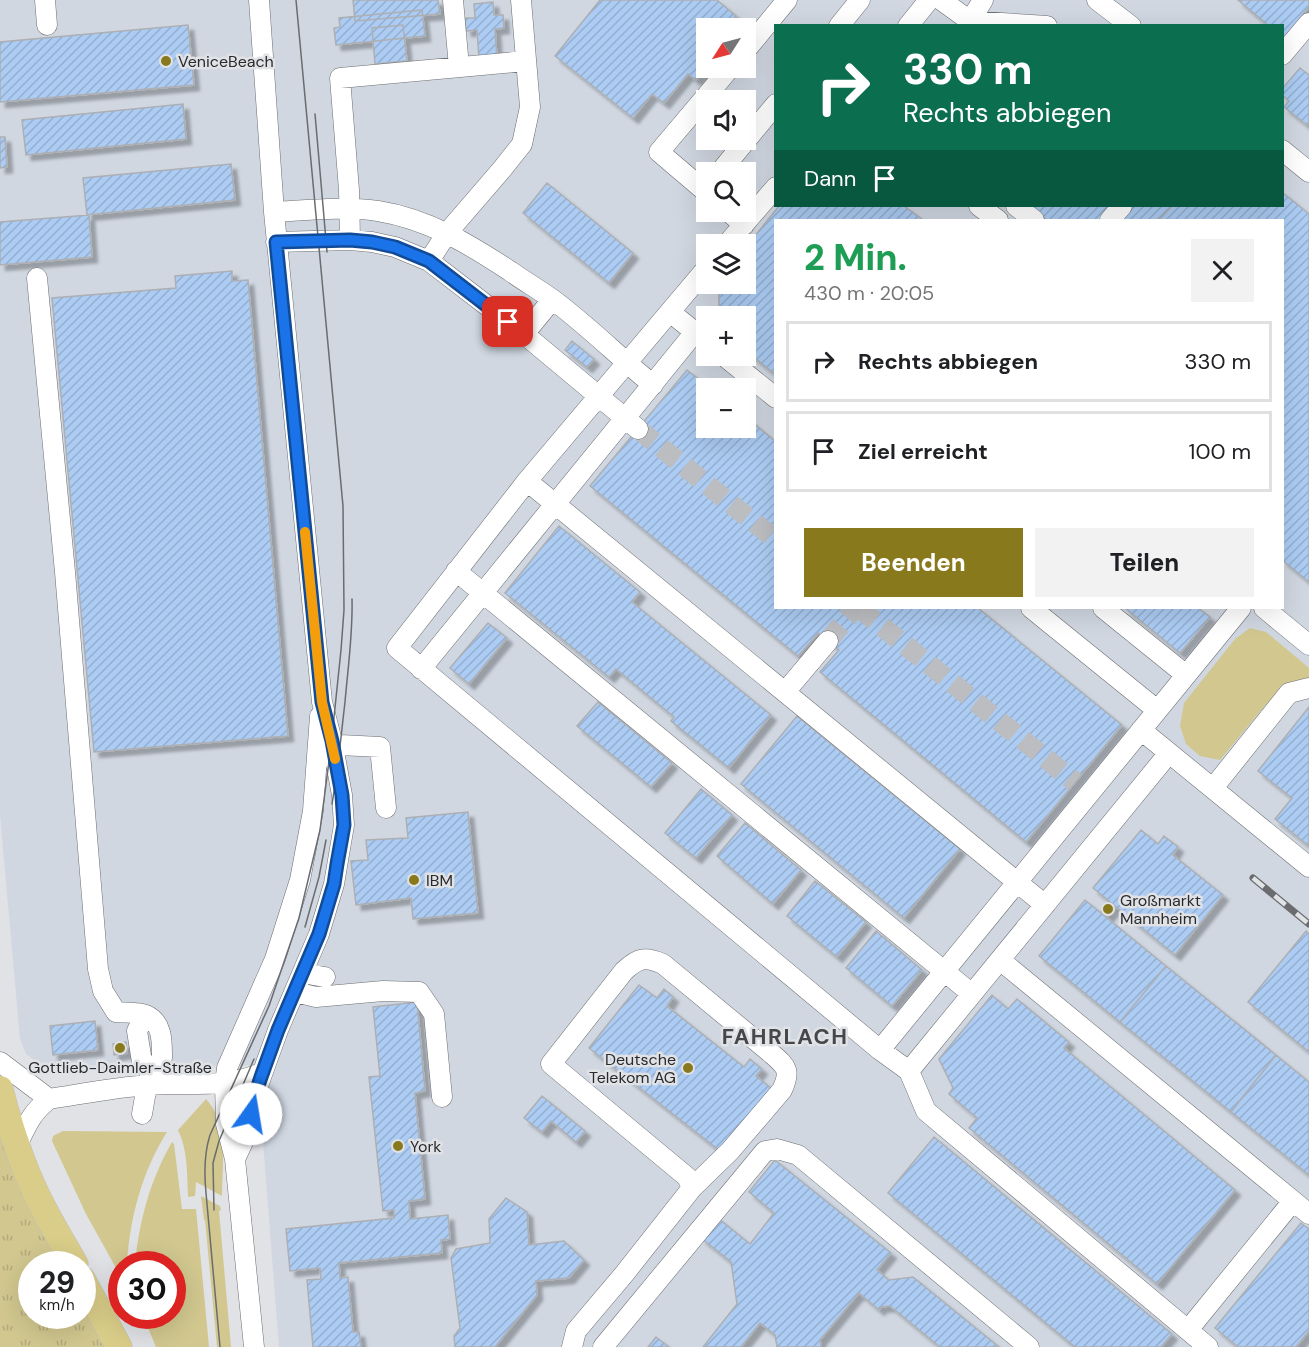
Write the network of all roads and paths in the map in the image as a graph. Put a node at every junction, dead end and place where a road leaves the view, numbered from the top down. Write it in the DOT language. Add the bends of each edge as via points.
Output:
graph roads {
  1 [pos="45,0"];
  2 [pos="259,0"];
  3 [pos="453,0"];
  4 [pos="521,0"];
  5 [pos="787,0"];
  6 [pos="860,0"];
  7 [pos="929,0"];
  8 [pos="941,0"];
  9 [pos="983,0"];
  10 [pos="1097,0"];
  11 [pos="968,23"];
  12 [pos="1309,23"];
  13 [pos="841,24"];
  14 [pos="910,24"];
  15 [pos="994,24"];
  16 [pos="1128,24"];
  17 [pos="47,25"];
  18 [pos="756,38"];
  19 [pos="1284,53"];
  20 [pos="526,62"];
  21 [pos="459,67"];
  22 [pos="722,78"];
  23 [pos="774,106"];
  24 [pos="1284,152"];
  25 [pos="728,162"];
  26 [pos="1309,172"];
  27 [pos="696,182"];
  28 [pos="774,189"];
  29 [pos="980,207"];
  30 [pos="1017,207"];
  31 [pos="1121,207"];
  32 [pos="350,208"];
  33 [pos="274,212"];
  34 [pos="997,219"];
  35 [pos="1033,219"];
  36 [pos="1111,219"];
  37 [pos="741,222"];
  38 [pos="744,225"];
  39 [pos="447,232"];
  40 [pos="736,234"];
  41 [pos="350,240"];
  42 [pos="276,242"];
  43 [pos="429,261"];
  44 [pos="38,278"];
  45 [pos="696,281"];
  46 [pos="552,300"];
  47 [pos="670,312"];
  48 [pos="696,333"];
  49 [pos="524,334"];
  50 [pos="696,342"];
  51 [pos="627,363"];
  52 [pos="736,366"];
  53 [pos="653,385"];
  54 [pos="598,396"];
  55 [pos="774,396"];
  56 [pos="632,423"];
  57 [pos="527,481"];
  58 [pos="555,504"];
  59 [pos="456,571"];
  60 [pos="482,593"];
  61 [pos="1032,609"];
  62 [pos="1104,609"];
  63 [pos="1240,609"];
  64 [pos="1265,609"];
  65 [pos="828,641"];
  66 [pos="1309,645"];
  67 [pos="421,669"];
  68 [pos="1186,675"];
  69 [pos="1309,688"];
  70 [pos="785,692"];
  71 [pos="1157,710"];
  72 [pos="1142,729"];
  73 [pos="325,748"];
  74 [pos="1169,753"];
  75 [pos="1213,788"];
  76 [pos="386,808"];
  77 [pos="313,812"];
  78 [pos="344,825"];
  79 [pos="1309,867"];
  80 [pos="1017,882"];
  81 [pos="1045,905"];
  82 [pos="1000,960"];
  83 [pos="304,969"];
  84 [pos="944,971"];
  85 [pos="325,976"];
  86 [pos="295,992"];
  87 [pos="972,994"];
  88 [pos="880,1050"];
  89 [pos="0,1062"];
  90 [pos="909,1071"];
  91 [pos="263,1072"];
  92 [pos="150,1078"];
  93 [pos="225,1083"];
  94 [pos="0,1089"];
  95 [pos="442,1096"];
  96 [pos="49,1098"];
  97 [pos="142,1114"];
  98 [pos="17,1145"];
  99 [pos="235,1160"];
  100 [pos="692,1188"];
  101 [pos="1293,1201"];
  102 [pos="1309,1214"];
  103 [pos="68,1251"];
  104 [pos="96,1305"];
  105 [pos="1188,1330"];
  106 [pos="119,1347"];
  107 [pos="254,1347"];
  108 [pos="572,1347"];
  109 [pos="603,1347"];
  110 [pos="1029,1347"];
  111 [pos="1208,1347"];
  1 -- 17 [label="street"];
  2 -- 33 [label="street"];
  3 -- 21 [label="street"];
  4 -- 20 [label="street"];
  5 -- 18 [label="street"];
  6 -- 13 [label="street"];
  7 -- 14 [label="street"];
  8 -- 11 [label="street"];
  9 -- 11 [label="street"];
  10 -- 16 [label="street"];
  11 -- 15 [label="street"];
  12 -- 19 [label="street"];
  20 -- 21 [label="street"];
  20 -- 39 [label="street" via="530,107 522,144"];
  21 -- 32 [label="street" via="340,78"];
  22 -- 27 [label="street" via="659,152"];
  23 -- 25 [label="street"];
  24 -- 26 [label="street"];
  28 -- 38 [label="street"];
  29 -- 34 [label="street"];
  30 -- 35 [label="street"];
  31 -- 36 [label="street"];
  32 -- 33 [label="street"];
  32 -- 39 [label="street" via="409,218"];
  32 -- 41 [label="street"];
  33 -- 42 [label="street"];
  37 -- 38 [label="street"];
  38 -- 40 [label="street"];
  39 -- 43 [label="street"];
  39 -- 46 [label="street"];
  41 -- 42 [label="street"];
  41 -- 43 [label="street" via="395,247"];
  42 -- 73 [label="street"];
  43 -- 49 [label="street"];
  44 -- 92 [label="street" via="98,969 103,991 116,1012 145,1015 157,1024 162,1058"];
  45 -- 47 [label="street"];
  46 -- 49 [label="street"];
  46 -- 51 [label="street"];
  47 -- 48 [label="street"];
  47 -- 51 [label="street"];
  49 -- 54 [label="street"];
  50 -- 53 [label="street"];
  51 -- 53 [label="street"];
  51 -- 54 [label="street"];
  52 -- 55 [label="street"];
  53 -- 56 [label="street"];
  54 -- 56 [label="street"];
  54 -- 57 [label="street"];
  56 -- 58 [label="street"];
  57 -- 58 [label="street"];
  57 -- 59 [label="street"];
  58 -- 60 [label="street"];
  58 -- 70 [label="street"];
  59 -- 60 [label="street"];
  59 -- 67 [label="street" via="397,648"];
  60 -- 67 [label="street"];
  60 -- 84 [label="street"];
  61 -- 71 [label="street"];
  62 -- 68 [label="street"];
  63 -- 68 [label="street"];
  64 -- 66 [label="street"];
  65 -- 70 [label="street"];
  67 -- 88 [label="street"];
  68 -- 71 [label="street"];
  69 -- 75 [label="street" via="1288,693"];
  70 -- 80 [label="street"];
  71 -- 72 [label="street"];
  72 -- 74 [label="street"];
  72 -- 80 [label="street" via="1082,788"];
  73 -- 76 [label="street" via="380,747"];
  73 -- 77 [label="street"];
  73 -- 78 [label="street" via="342,795"];
  74 -- 75 [label="street"];
  74 -- 81 [label="street"];
  75 -- 79 [label="street"];
  77 -- 78 [label="street" via="323,807 331,809"];
  77 -- 93 [label="street" via="289,917"];
  78 -- 83 [label="street" via="334,884"];
  80 -- 81 [label="street"];
  80 -- 84 [label="street"];
  81 -- 82 [label="street"];
  82 -- 87 [label="street"];
  82 -- 101 [label="street"];
  83 -- 85 [label="street"];
  83 -- 86 [label="street"];
  84 -- 87 [label="street"];
  84 -- 88 [label="street"];
  86 -- 91 [label="street"];
  86 -- 95 [label="street" via="316,997 419,992 434,1014"];
  87 -- 90 [label="street"];
  88 -- 90 [label="street"];
  89 -- 96 [label="street"];
  90 -- 105 [label="street" via="926,1111"];
  91 -- 93 [label="street"];
  91 -- 99 [label="street" via="248,1131"];
  92 -- 93 [label="street"];
  92 -- 96 [label="street"];
  92 -- 97 [label="street"];
  93 -- 99 [label="street" via="226,1124"];
  94 -- 98 [label="main road"];
  96 -- 98 [label="street" via="37,1108"];
  98 -- 103 [label="main road" via="27,1174"];
  99 -- 107 [label="street"];
  100 -- 100 [label="street" via="687,1177 551,1064 624,971 642,959 663,964 782,1062 786,1070 782,1090"];
  100 -- 108 [label="street" via="576,1331"];
  101 -- 102 [label="street"];
  101 -- 105 [label="street"];
  104 -- 106 [label="main road"];
  105 -- 111 [label="street"];
  109 -- 110 [label="street" via="765,1150 777,1149 798,1155"];
}
